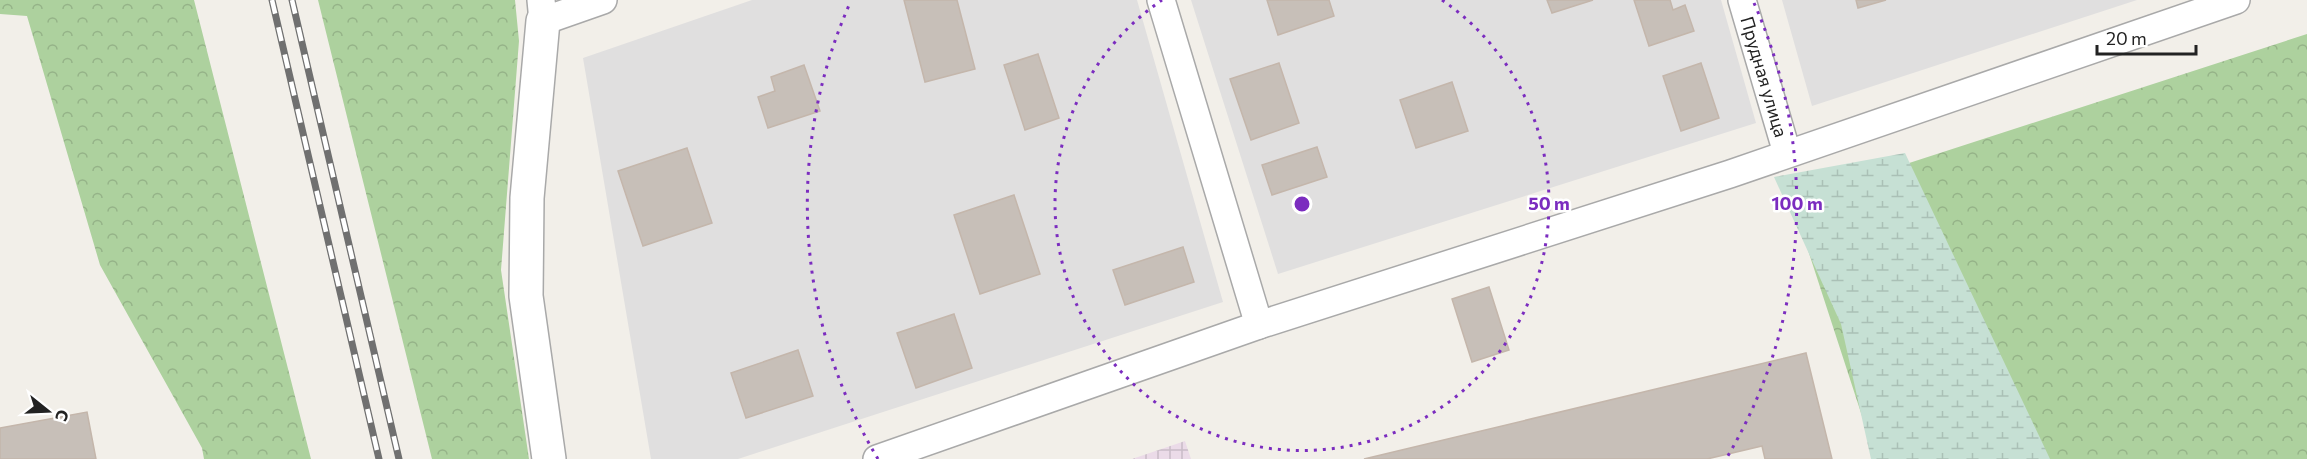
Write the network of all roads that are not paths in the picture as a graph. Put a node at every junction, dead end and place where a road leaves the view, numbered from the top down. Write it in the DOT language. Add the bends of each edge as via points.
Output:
graph roads {
  1 [pos="603,0"];
  2 [pos="1161,0"];
  3 [pos="1742,0"];
  4 [pos="2236,0"];
  5 [pos="542,11"];
  6 [pos="1787,153"];
  7 [pos="1259,325"];
  8 [pos="549,459"];
  9 [pos="877,459"];
  1 -- 5 [label="street"];
  2 -- 7 [label="street"];
  3 -- 6 [label="street, Прудная улица"];
  4 -- 6 [label="street"];
  5 -- 8 [label="street" via="527,198 526,296"];
  6 -- 7 [label="street"];
  7 -- 9 [label="street"];
}
